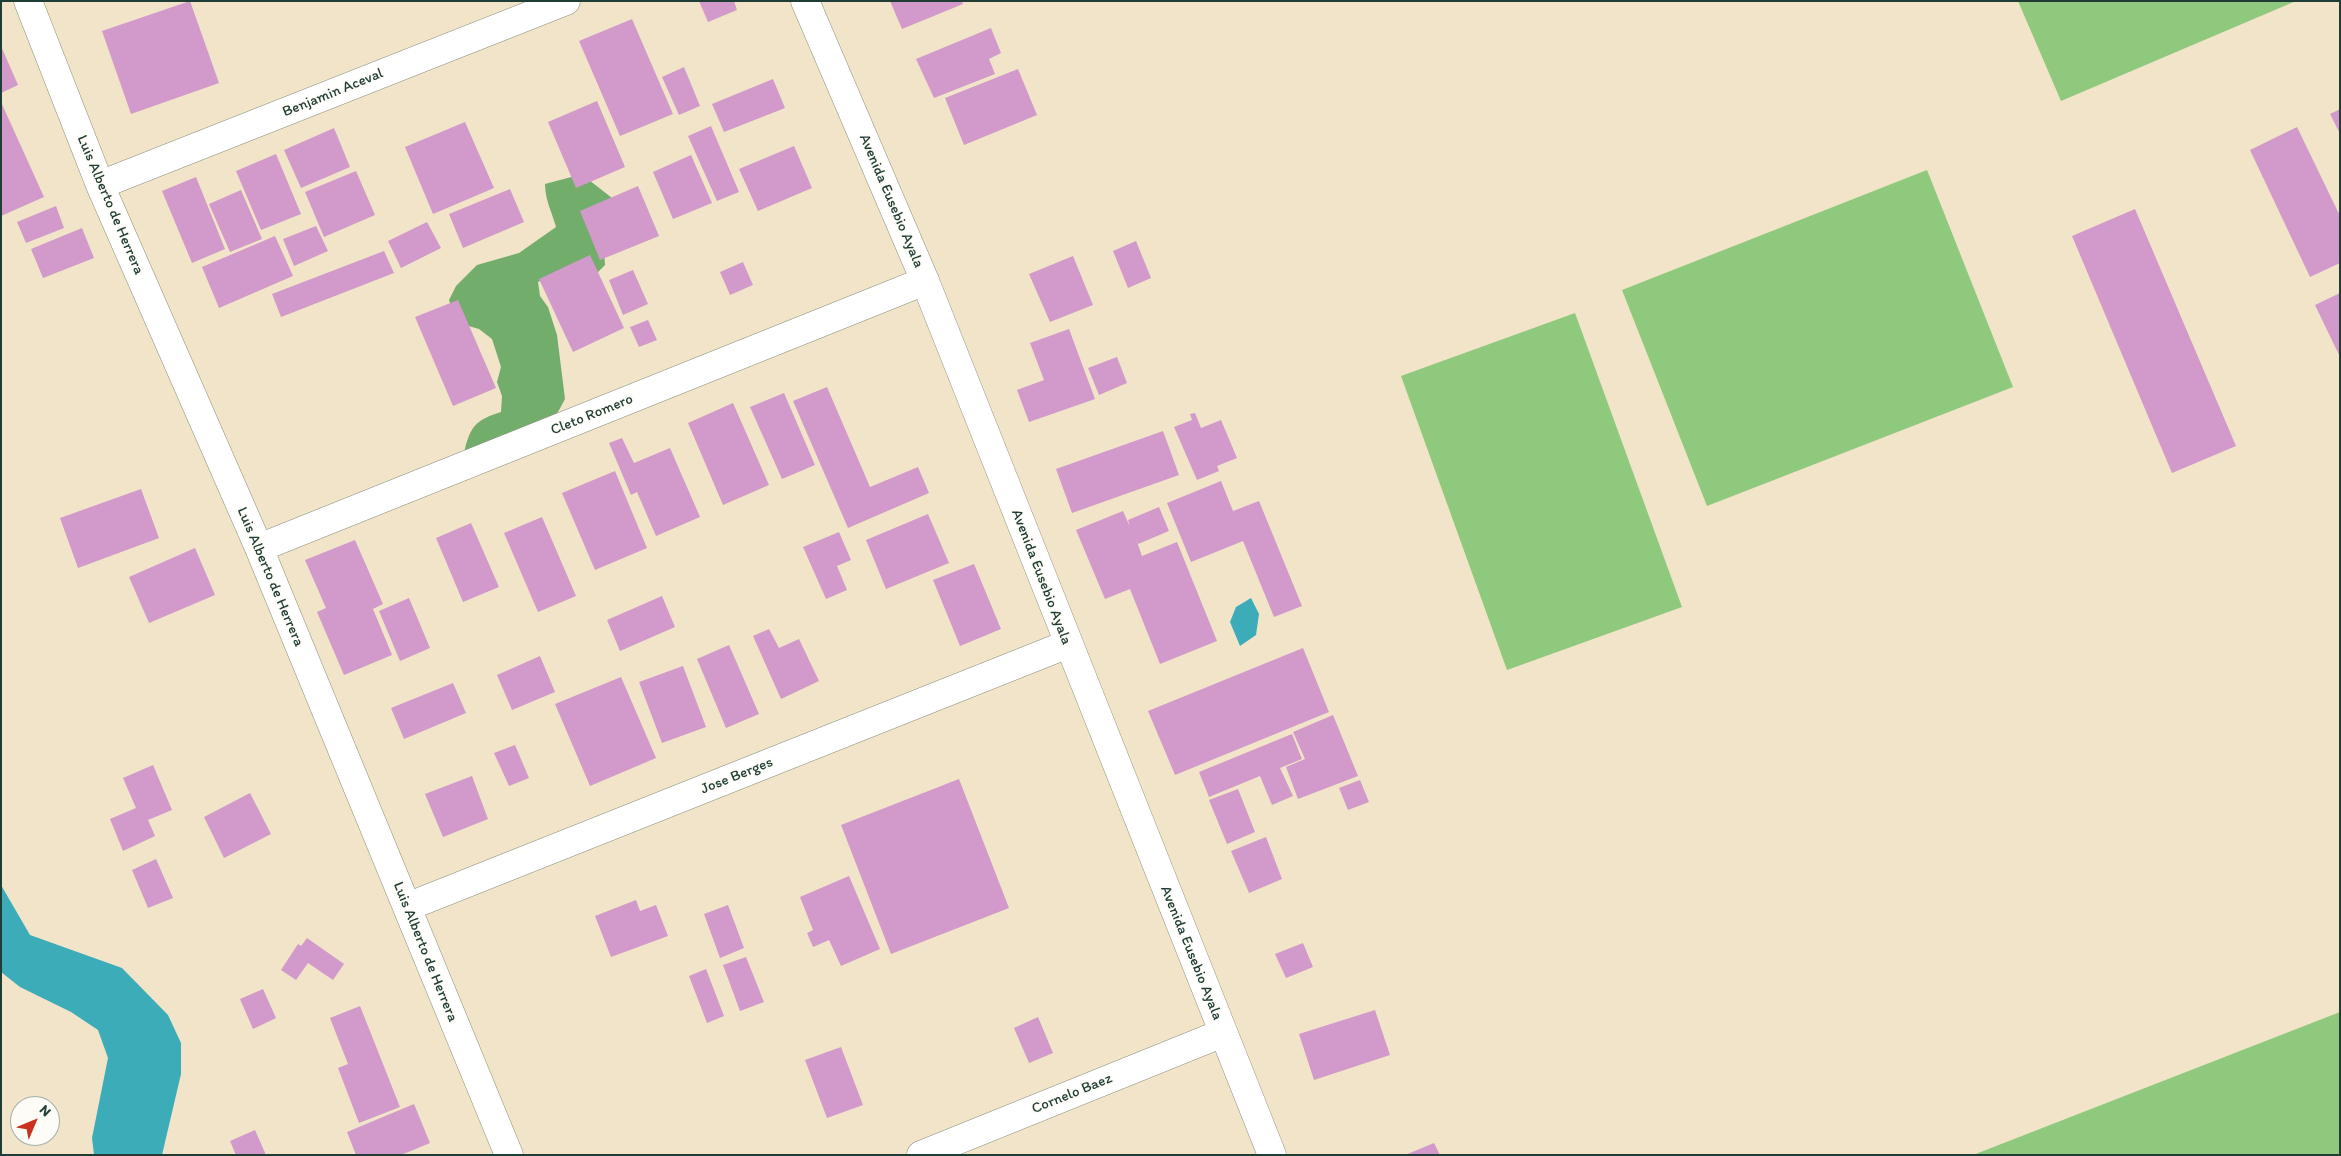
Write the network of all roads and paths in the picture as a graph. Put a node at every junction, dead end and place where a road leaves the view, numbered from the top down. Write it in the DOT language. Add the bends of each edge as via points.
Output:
graph roads {
  1 [pos="28,1"];
  2 [pos="566,1"];
  3 [pos="805,1"];
  4 [pos="100,185"];
  5 [pos="925,281"];
  6 [pos="259,548"];
  7 [pos="1068,644"];
  8 [pos="407,907"];
  9 [pos="1223,1033"];
  10 [pos="509,1155"];
  11 [pos="921,1155"];
  12 [pos="1272,1155"];
  1 -- 4 [label="street, Luis Alberto de Herrera"];
  2 -- 4 [label="street, Benjamin Aceval"];
  3 -- 5 [label="street, Avenida Eusebio Ayala"];
  4 -- 6 [label="street, Luis Alberto de Herrera"];
  5 -- 6 [label="street, Cleto Romero"];
  5 -- 7 [label="street, Avenida Eusebio Ayala"];
  6 -- 8 [label="street, Luis Alberto de Herrera"];
  7 -- 8 [label="street, Jose Berges"];
  7 -- 9 [label="street, Avenida Eusebio Ayala"];
  8 -- 10 [label="street, Luis Alberto de Herrera"];
  9 -- 11 [label="street, Cornelo Baez"];
  9 -- 12 [label="street, Avenida Eusebio Ayala"];
}
